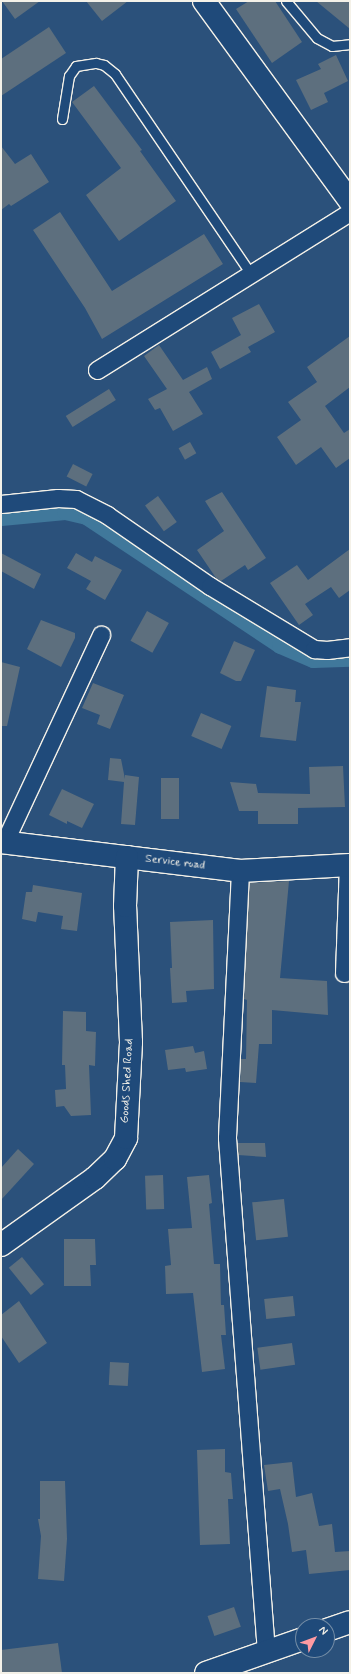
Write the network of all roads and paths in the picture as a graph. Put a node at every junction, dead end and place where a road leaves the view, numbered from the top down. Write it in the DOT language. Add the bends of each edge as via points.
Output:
graph roads {
  1 [pos="204,1"];
  2 [pos="286,1"];
  3 [pos="350,44"];
  4 [pos="62,119"];
  5 [pos="350,201"];
  6 [pos="350,212"];
  7 [pos="250,273"];
  8 [pos="97,370"];
  9 [pos="1,504"];
  10 [pos="101,635"];
  11 [pos="350,647"];
  12 [pos="3,842"];
  13 [pos="127,857"];
  14 [pos="349,865"];
  15 [pos="240,870"];
  16 [pos="344,973"];
  17 [pos="1,1246"];
  18 [pos="350,1622"];
  19 [pos="335,1627"];
  20 [pos="295,1642"];
  21 [pos="266,1652"];
  22 [pos="206,1673"];
  1 -- 5 [label="street"];
  2 -- 3 [label="lane" via="317,38 332,46"];
  4 -- 7 [label="lane" via="69,76 76,66 96,63 104,65 115,74"];
  6 -- 7 [label="street"];
  7 -- 8 [label="street"];
  9 -- 11 [label="street" via="58,498 76,499 107,515 210,586 314,649"];
  10 -- 12 [label="street"];
  12 -- 13 [label="street, Service road"];
  13 -- 15 [label="street, Service road"];
  13 -- 17 [label="street, Goods Shed Road" via="125,906 131,1042 126,1138 115,1159 95,1178"];
  14 -- 15 [label="street, Service road"];
  14 -- 16 [label="street"];
  15 -- 21 [label="street" via="227,1138"];
  18 -- 19 [label="street"];
  20 -- 21 [label="street"];
  21 -- 22 [label="street"];
}
